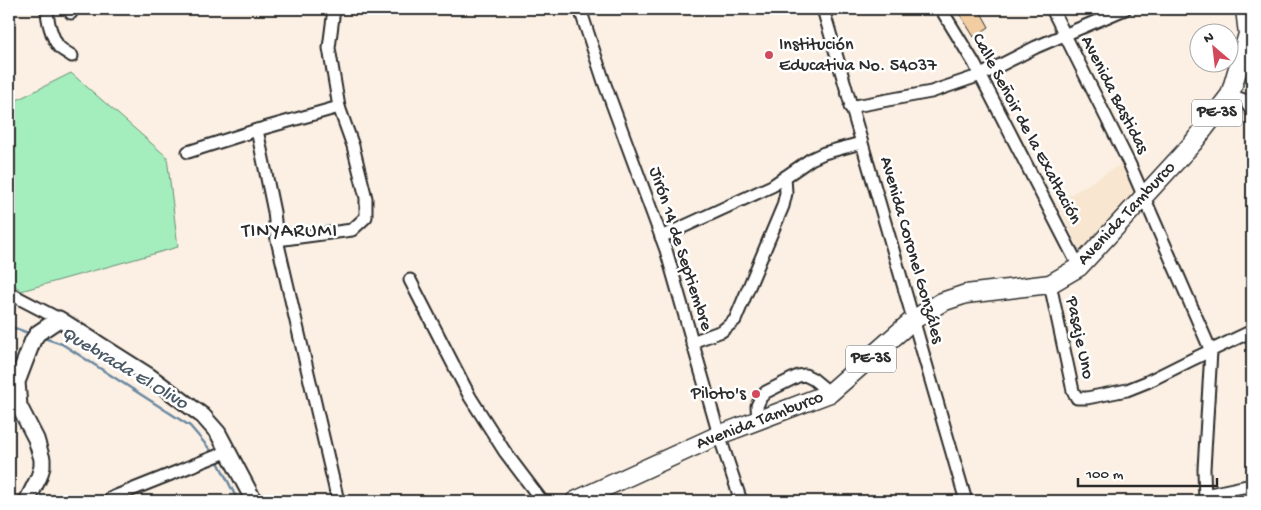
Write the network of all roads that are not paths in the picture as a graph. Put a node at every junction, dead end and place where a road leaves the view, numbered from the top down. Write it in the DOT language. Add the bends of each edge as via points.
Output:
graph roads {
  1 [pos="47,9"];
  2 [pos="334,9"];
  3 [pos="580,9"];
  4 [pos="823,9"];
  5 [pos="941,9"];
  6 [pos="1052,9"];
  7 [pos="1124,9"];
  8 [pos="1245,9"];
  9 [pos="1250,28"];
  10 [pos="1063,34"];
  11 [pos="72,56"];
  12 [pos="981,75"];
  13 [pos="1230,95"];
  14 [pos="339,107"];
  15 [pos="850,107"];
  16 [pos="1252,111"];
  17 [pos="257,130"];
  18 [pos="861,143"];
  19 [pos="188,152"];
  20 [pos="784,177"];
  21 [pos="1144,196"];
  22 [pos="661,237"];
  23 [pos="277,240"];
  24 [pos="1079,267"];
  25 [pos="410,280"];
  26 [pos="1050,284"];
  27 [pos="9,294"];
  28 [pos="59,319"];
  29 [pos="913,320"];
  30 [pos="1252,331"];
  31 [pos="692,342"];
  32 [pos="1211,351"];
  33 [pos="830,393"];
  34 [pos="758,420"];
  35 [pos="719,435"];
  36 [pos="229,451"];
  37 [pos="1252,485"];
  38 [pos="111,498"];
  39 [pos="1205,498"];
  40 [pos="27,501"];
  41 [pos="254,501"];
  42 [pos="338,501"];
  43 [pos="542,501"];
  44 [pos="575,501"];
  45 [pos="741,501"];
  46 [pos="966,501"];
  1 -- 11 [label="street" via="56,42"];
  2 -- 14 [label="street" via="329,48"];
  3 -- 22 [label="street, Jirón 14 de Septiembre"];
  4 -- 15 [label="street, Avenida Coronel Gonzáles"];
  5 -- 12 [label="street, Calle Señoir de la Exaltación"];
  6 -- 10 [label="street, Avenida Bastidas"];
  7 -- 10 [label="street"];
  8 -- 9 [label="highway, Avenida Tamburco / PE-3S"];
  9 -- 13 [label="highway, Avenida Tamburco / PE-3S"];
  10 -- 12 [label="street"];
  10 -- 21 [label="street, Avenida Bastidas"];
  12 -- 15 [label="street" via="931,92"];
  12 -- 24 [label="street, Calle Señoir de la Exaltación"];
  13 -- 16 [label="street" via="1244,100"];
  13 -- 21 [label="highway, Avenida Tamburco / PE-3S" via="1193,144"];
  14 -- 17 [label="street"];
  14 -- 23 [label="street" via="366,198 366,217 352,230"];
  15 -- 18 [label="street, Avenida Coronel Gonzáles"];
  17 -- 19 [label="street"];
  17 -- 23 [label="street"];
  18 -- 20 [label="street" via="824,153"];
  18 -- 29 [label="street, Avenida Coronel Gonzáles"];
  20 -- 22 [label="street" via="749,198"];
  20 -- 31 [label="street" via="786,193 783,206 735,320 722,331"];
  21 -- 24 [label="highway, Avenida Tamburco / PE-3S"];
  21 -- 32 [label="street, Avenida Bastidas"];
  22 -- 31 [label="street, Jirón 14 de Septiembre"];
  23 -- 42 [label="street"];
  24 -- 26 [label="highway, Avenida Tamburco / PE-3S"];
  25 -- 43 [label="street" via="470,397 505,452"];
  26 -- 29 [label="highway, Avenida Tamburco / PE-3S" via="966,294 942,302"];
  26 -- 32 [label="street, Pasaje Uno" via="1072,392 1077,398 1127,390"];
  27 -- 28 [label="street"];
  28 -- 36 [label="main road" via="203,416"];
  28 -- 40 [label="main road" via="36,336 16,382 19,406 42,459 39,477"];
  29 -- 33 [label="highway, Avenida Tamburco / PE-3S"];
  29 -- 46 [label="street, Avenida Coronel Gonzáles"];
  30 -- 32 [label="street"];
  31 -- 35 [label="street, Jirón 14 de Septiembre"];
  32 -- 39 [label="street"];
  33 -- 34 [label="highway, Avenida Tamburco / PE-3S"];
  33 -- 34 [label="street" via="813,379 798,376 761,397 756,406"];
  34 -- 35 [label="highway, Avenida Tamburco / PE-3S"];
  35 -- 44 [label="highway, Avenida Tamburco / PE-3S"];
  35 -- 45 [label="street, Jirón 14 de Septiembre"];
  36 -- 38 [label="street"];
  36 -- 41 [label="main road"];
  37 -- 39 [label="street"];
}
